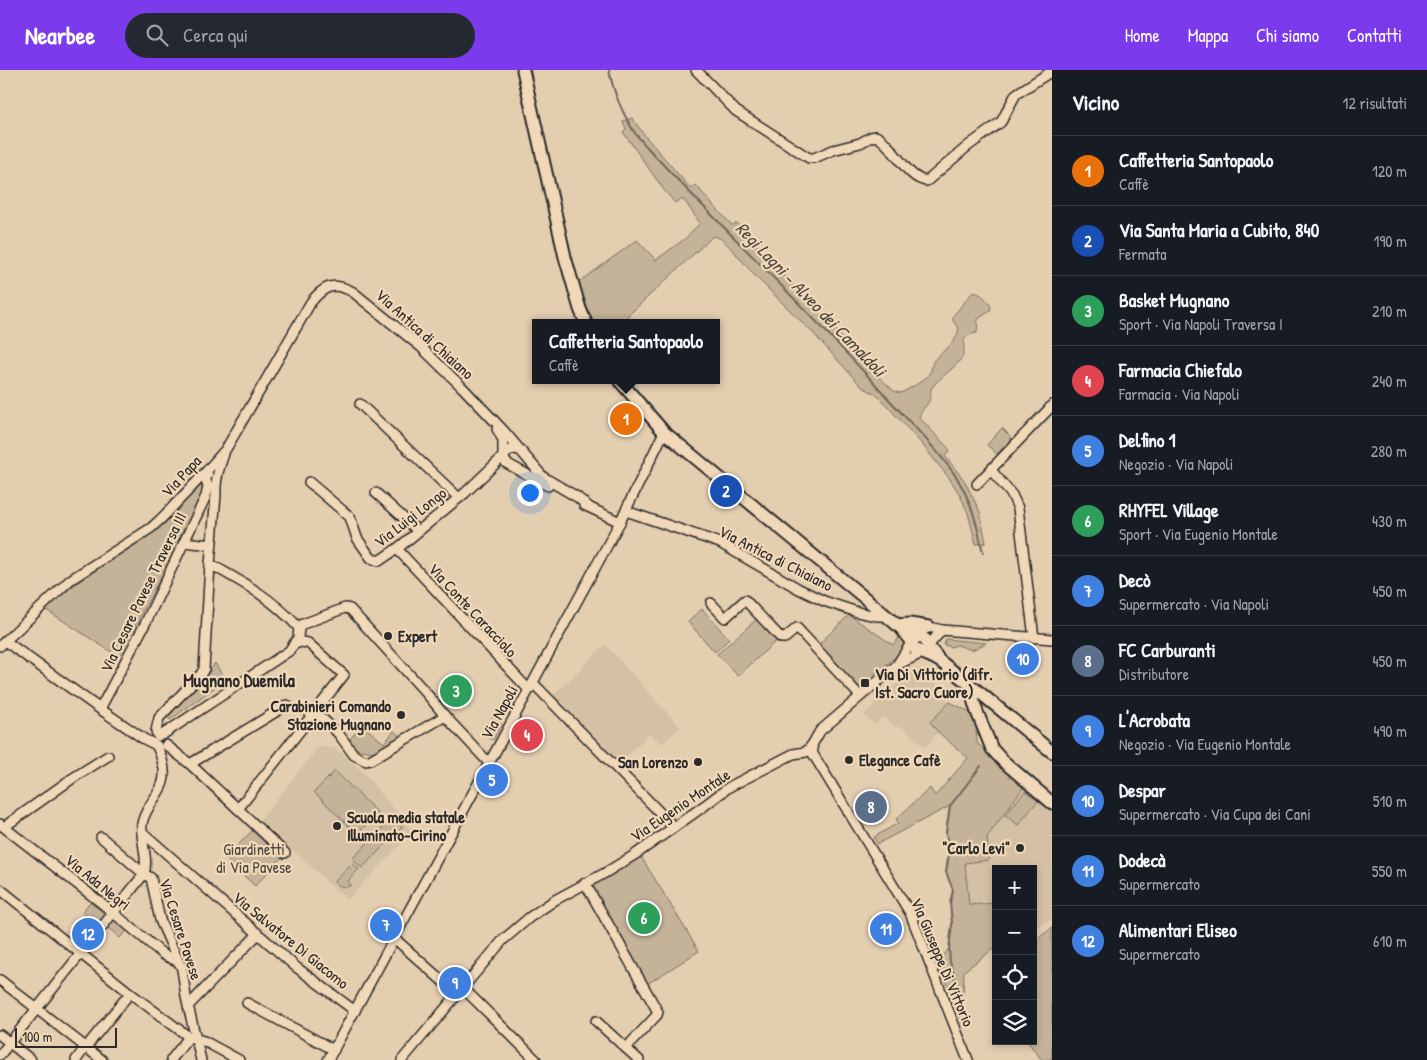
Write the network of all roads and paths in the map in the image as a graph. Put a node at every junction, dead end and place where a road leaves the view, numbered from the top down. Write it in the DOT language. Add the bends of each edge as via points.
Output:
graph roads {
  1 [pos="523,70"];
  2 [pos="696,70"];
  3 [pos="1052,70"];
  4 [pos="336,285"];
  5 [pos="584,319"];
  6 [pos="622,384"];
  7 [pos="360,404"];
  8 [pos="1052,405"];
  9 [pos="488,414"];
  10 [pos="664,432"];
  11 [pos="226,449"];
  12 [pos="520,450"];
  13 [pos="503,456"];
  14 [pos="537,470"];
  15 [pos="990,470"];
  16 [pos="204,474"];
  17 [pos="529,476"];
  18 [pos="309,482"];
  19 [pos="216,484"];
  20 [pos="977,484"];
  21 [pos="376,493"];
  22 [pos="459,498"];
  23 [pos="589,507"];
  24 [pos="626,511"];
  25 [pos="620,522"];
  26 [pos="418,532"];
  27 [pos="184,542"];
  28 [pos="211,545"];
  29 [pos="398,548"];
  30 [pos="210,564"];
  31 [pos="711,602"];
  32 [pos="884,614"];
  33 [pos="899,626"];
  34 [pos="929,627"];
  35 [pos="298,628"];
  36 [pos="942,630"];
  37 [pos="1034,638"];
  38 [pos="914,639"];
  39 [pos="1052,640"];
  40 [pos="3,644"];
  41 [pos="295,644"];
  42 [pos="924,651"];
  43 [pos="896,665"];
  44 [pos="530,687"];
  45 [pos="972,687"];
  46 [pos="860,696"];
  47 [pos="288,705"];
  48 [pos="996,707"];
  49 [pos="100,709"];
  50 [pos="315,712"];
  51 [pos="445,716"];
  52 [pos="983,727"];
  53 [pos="159,741"];
  54 [pos="812,746"];
  55 [pos="1052,752"];
  56 [pos="108,756"];
  57 [pos="488,763"];
  58 [pos="190,764"];
  59 [pos="1052,803"];
  60 [pos="238,809"];
  61 [pos="2,825"];
  62 [pos="674,828"];
  63 [pos="142,832"];
  64 [pos="101,837"];
  65 [pos="285,853"];
  66 [pos="144,874"];
  67 [pos="585,883"];
  68 [pos="0,890"];
  69 [pos="113,913"];
  70 [pos="258,934"];
  71 [pos="394,938"];
  72 [pos="81,953"];
  73 [pos="179,962"];
  74 [pos="0,980"];
  75 [pos="459,990"];
  76 [pos="130,993"];
  77 [pos="247,1003"];
  78 [pos="188,1006"];
  79 [pos="37,1009"];
  80 [pos="354,1011"];
  81 [pos="596,1022"];
  82 [pos="0,1035"];
  83 [pos="193,1038"];
  84 [pos="10,1043"];
  85 [pos="85,1048"];
  86 [pos="626,1048"];
  87 [pos="334,1050"];
  88 [pos="0,1055"];
  89 [pos="32,1060"];
  90 [pos="76,1060"];
  91 [pos="102,1060"];
  92 [pos="171,1060"];
  93 [pos="201,1060"];
  94 [pos="239,1060"];
  95 [pos="328,1060"];
  96 [pos="402,1060"];
  97 [pos="536,1060"];
  98 [pos="639,1060"];
  99 [pos="968,1060"];
  1 -- 5 [label="main road" via="565,257"];
  2 -- 3 [label="street" via="736,111 809,158 876,136 921,180 927,180 1001,122 1016,94"];
  4 -- 9 [label="street, Via Antica di Chiaiano" via="353,292 428,353"];
  4 -- 11 [label="street, Via Papa" via="321,291 311,302"];
  6 -- 10 [label="main road"];
  7 -- 22 [label="street"];
  8 -- 15 [label="street"];
  9 -- 12 [label="street, Via Antica di Chiaiano"];
  9 -- 13 [label="street, Via Antica di Chiaiano" via="503,440"];
  10 -- 24 [label="street, Via Napoli"];
  10 -- 32 [label="main road"];
  11 -- 16 [label="street, Via Papa"];
  11 -- 19 [label="street"];
  12 -- 13 [label="street, Via Luigi Longo" via="510,450"];
  12 -- 14 [label="street, Via Antica di Chiaiano"];
  13 -- 17 [label="street, Via Antica di Chiaiano" via="506,462"];
  13 -- 22 [label="street, Via Luigi Longo"];
  14 -- 17 [label="street"];
  14 -- 23 [label="street, Via Antica di Chiaiano" via="547,481 577,496"];
  15 -- 20 [label="street"];
  15 -- 37 [label="street" via="1012,495 1018,508"];
  16 -- 19 [label="street" via="214,479"];
  16 -- 27 [label="street, Via Cesare Pavese Traversa III" via="208,491"];
  16 -- 40 [label="street, Via Papa" via="151,528 70,580"];
  17 -- 23 [label="street, Via Antica di Chiaiano"];
  18 -- 29 [label="street, Via Luigi Longo" via="350,516 356,538 371,558 379,561"];
  19 -- 28 [label="street"];
  21 -- 26 [label="street"];
  22 -- 26 [label="street, Via Luigi Longo"];
  23 -- 25 [label="street, Via Antica di Chiaiano"];
  24 -- 25 [label="street, Via Napoli"];
  24 -- 32 [label="street, Via Antica di Chiaiano" via="720,544 824,601 857,612 877,616"];
  25 -- 44 [label="street, Via Napoli"];
  26 -- 29 [label="street, Via Luigi Longo"];
  27 -- 28 [label="street"];
  27 -- 49 [label="street, Via Cesare Pavese Traversa III"];
  28 -- 30 [label="street"];
  29 -- 44 [label="street, Via Conte Caracciolo"];
  30 -- 35 [label="street" via="260,593"];
  30 -- 53 [label="street" via="204,669 159,718 156,731"];
  31 -- 46 [label="street" via="725,618 745,600 781,638 797,628"];
  32 -- 33 [label="main road"];
  33 -- 34 [label="main road"];
  33 -- 38 [label="main road"];
  34 -- 36 [label="street"];
  34 -- 38 [label="street"];
  35 -- 41 [label="street"];
  35 -- 51 [label="street" via="345,608 350,609"];
  36 -- 37 [label="street"];
  36 -- 42 [label="street"];
  37 -- 39 [label="street"];
  38 -- 42 [label="main road" via="925,639"];
  38 -- 43 [label="street"];
  40 -- 49 [label="street"];
  41 -- 50 [label="street" via="308,643 344,674"];
  41 -- 53 [label="street"];
  42 -- 43 [label="street"];
  42 -- 45 [label="main road"];
  43 -- 46 [label="street"];
  44 -- 57 [label="street, Via Napoli"];
  44 -- 62 [label="street, Via Conte Caracciolo"];
  45 -- 48 [label="main road"];
  45 -- 52 [label="main road" via="974,704"];
  46 -- 54 [label="street" via="820,731"];
  47 -- 58 [label="street"];
  48 -- 52 [label="main road" via="986,711"];
  48 -- 55 [label="main road"];
  49 -- 53 [label="street" via="133,731"];
  50 -- 51 [label="street" via="338,733 354,755 366,761"];
  50 -- 60 [label="street"];
  51 -- 57 [label="street"];
  52 -- 59 [label="main road" via="992,749"];
  53 -- 58 [label="street"];
  53 -- 63 [label="street, Via Cesare Pavese" via="164,780 143,820"];
  54 -- 62 [label="street, Via Eugenio Montale" via="804,745 729,787"];
  54 -- 99 [label="street, Via Giuseppe Di Vittorio" via="910,913"];
  56 -- 61 [label="street"];
  57 -- 71 [label="street, Via Napoli"];
  58 -- 60 [label="street"];
  60 -- 65 [label="street"];
  61 -- 69 [label="street, Via Ada Negri"];
  62 -- 67 [label="street, Via Eugenio Montale"];
  63 -- 66 [label="street, Via Cesare Pavese" via="146,854"];
  63 -- 70 [label="street, Via Salvatore Di Giacomo"];
  64 -- 66 [label="street"];
  66 -- 69 [label="street"];
  66 -- 73 [label="street, Via Cesare Pavese" via="153,883 160,920"];
  67 -- 75 [label="street, Via Eugenio Montale" via="530,917 503,940"];
  67 -- 86 [label="street" via="658,1012"];
  68 -- 72 [label="street"];
  69 -- 72 [label="street"];
  69 -- 73 [label="street, Via Ada Negri" via="164,954"];
  70 -- 78 [label="street"];
  70 -- 80 [label="street, Via Salvatore Di Giacomo"];
  71 -- 75 [label="street"];
  71 -- 80 [label="street, Via Napoli"];
  72 -- 76 [label="street"];
  72 -- 79 [label="street"];
  73 -- 78 [label="street, Via Cesare Pavese"];
  74 -- 79 [label="street"];
  75 -- 96 [label="street, Via Eugenio Montale"];
  75 -- 97 [label="street"];
  76 -- 83 [label="street"];
  76 -- 85 [label="street"];
  77 -- 87 [label="street"];
  78 -- 83 [label="street, Via Cesare Pavese"];
  79 -- 84 [label="street"];
  79 -- 85 [label="street"];
  80 -- 87 [label="street, Via Napoli"];
  81 -- 86 [label="street"];
  82 -- 84 [label="street"];
  83 -- 92 [label="street"];
  83 -- 93 [label="street, Via Cesare Pavese"];
  83 -- 94 [label="street"];
  84 -- 88 [label="street"];
  84 -- 89 [label="street"];
  85 -- 90 [label="street"];
  85 -- 91 [label="street"];
  86 -- 98 [label="street"];
  87 -- 95 [label="street, Via Napoli"];
}
